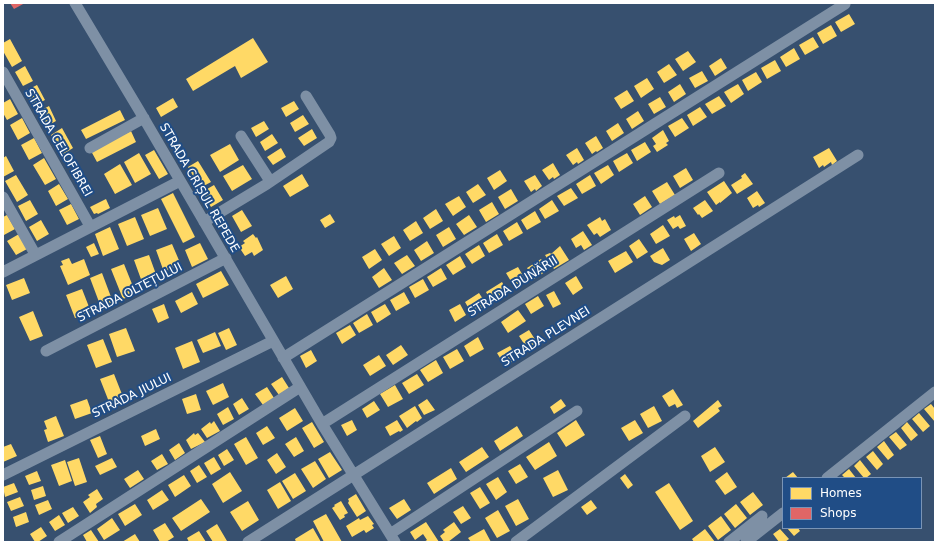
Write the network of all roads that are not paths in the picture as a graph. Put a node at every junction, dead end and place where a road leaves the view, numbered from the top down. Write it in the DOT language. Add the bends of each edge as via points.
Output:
graph roads {
  1 [pos="75,3"];
  2 [pos="845,4"];
  3 [pos="3,72"];
  4 [pos="306,96"];
  5 [pos="144,118"];
  6 [pos="241,136"];
  7 [pos="90,148"];
  8 [pos="858,155"];
  9 [pos="719,173"];
  10 [pos="180,181"];
  11 [pos="270,181"];
  12 [pos="3,197"];
  13 [pos="204,222"];
  14 [pos="90,226"];
  15 [pos="36,254"];
  16 [pos="226,258"];
  17 [pos="4,270"];
  18 [pos="273,341"];
  19 [pos="46,351"];
  20 [pos="283,358"];
  21 [pos="300,387"];
  22 [pos="935,392"];
  23 [pos="577,411"];
  24 [pos="685,416"];
  25 [pos="322,424"];
  26 [pos="3,475"];
  27 [pos="353,475"];
  28 [pos="828,477"];
  29 [pos="782,514"];
  30 [pos="762,516"];
  31 [pos="392,538"];
  32 [pos="59,542"];
  33 [pos="248,542"];
  34 [pos="516,542"];
  35 [pos="729,542"];
  36 [pos="746,542"];
  1 -- 5 [label="street, STRADA CRIȘUL REPEDE"];
  2 -- 20 [label="street"];
  3 -- 14 [label="street, STRADA CELOFIBREI"];
  4 -- 11 [label="street" via="331,138 329,142"];
  5 -- 7 [label="street"];
  5 -- 10 [label="street, STRADA CRIȘUL REPEDE"];
  6 -- 11 [label="street"];
  8 -- 27 [label="street, STRADA PLEVNEI"];
  9 -- 25 [label="street, STRADA DUNĂRII"];
  10 -- 13 [label="street, STRADA CRIȘUL REPEDE"];
  10 -- 14 [label="street"];
  11 -- 13 [label="street"];
  12 -- 15 [label="street"];
  13 -- 16 [label="street, STRADA CRIȘUL REPEDE"];
  14 -- 15 [label="street"];
  15 -- 17 [label="street"];
  16 -- 18 [label="street, STRADA CRIȘUL REPEDE"];
  16 -- 19 [label="street, STRADA OLTEȚULUI"];
  18 -- 20 [label="street, STRADA CRIȘUL REPEDE"];
  18 -- 26 [label="street, STRADA JIULUI"];
  20 -- 21 [label="street, STRADA CRIȘUL REPEDE"];
  21 -- 25 [label="street, STRADA CRIȘUL REPEDE"];
  21 -- 32 [label="street"];
  22 -- 28 [label="street"];
  23 -- 31 [label="street"];
  24 -- 34 [label="street"];
  25 -- 27 [label="street, STRADA CRIȘUL REPEDE"];
  27 -- 31 [label="street, STRADA CRIȘUL REPEDE"];
  27 -- 33 [label="street, STRADA PLEVNEI"];
  29 -- 36 [label="street"];
  30 -- 35 [label="street"];
}
